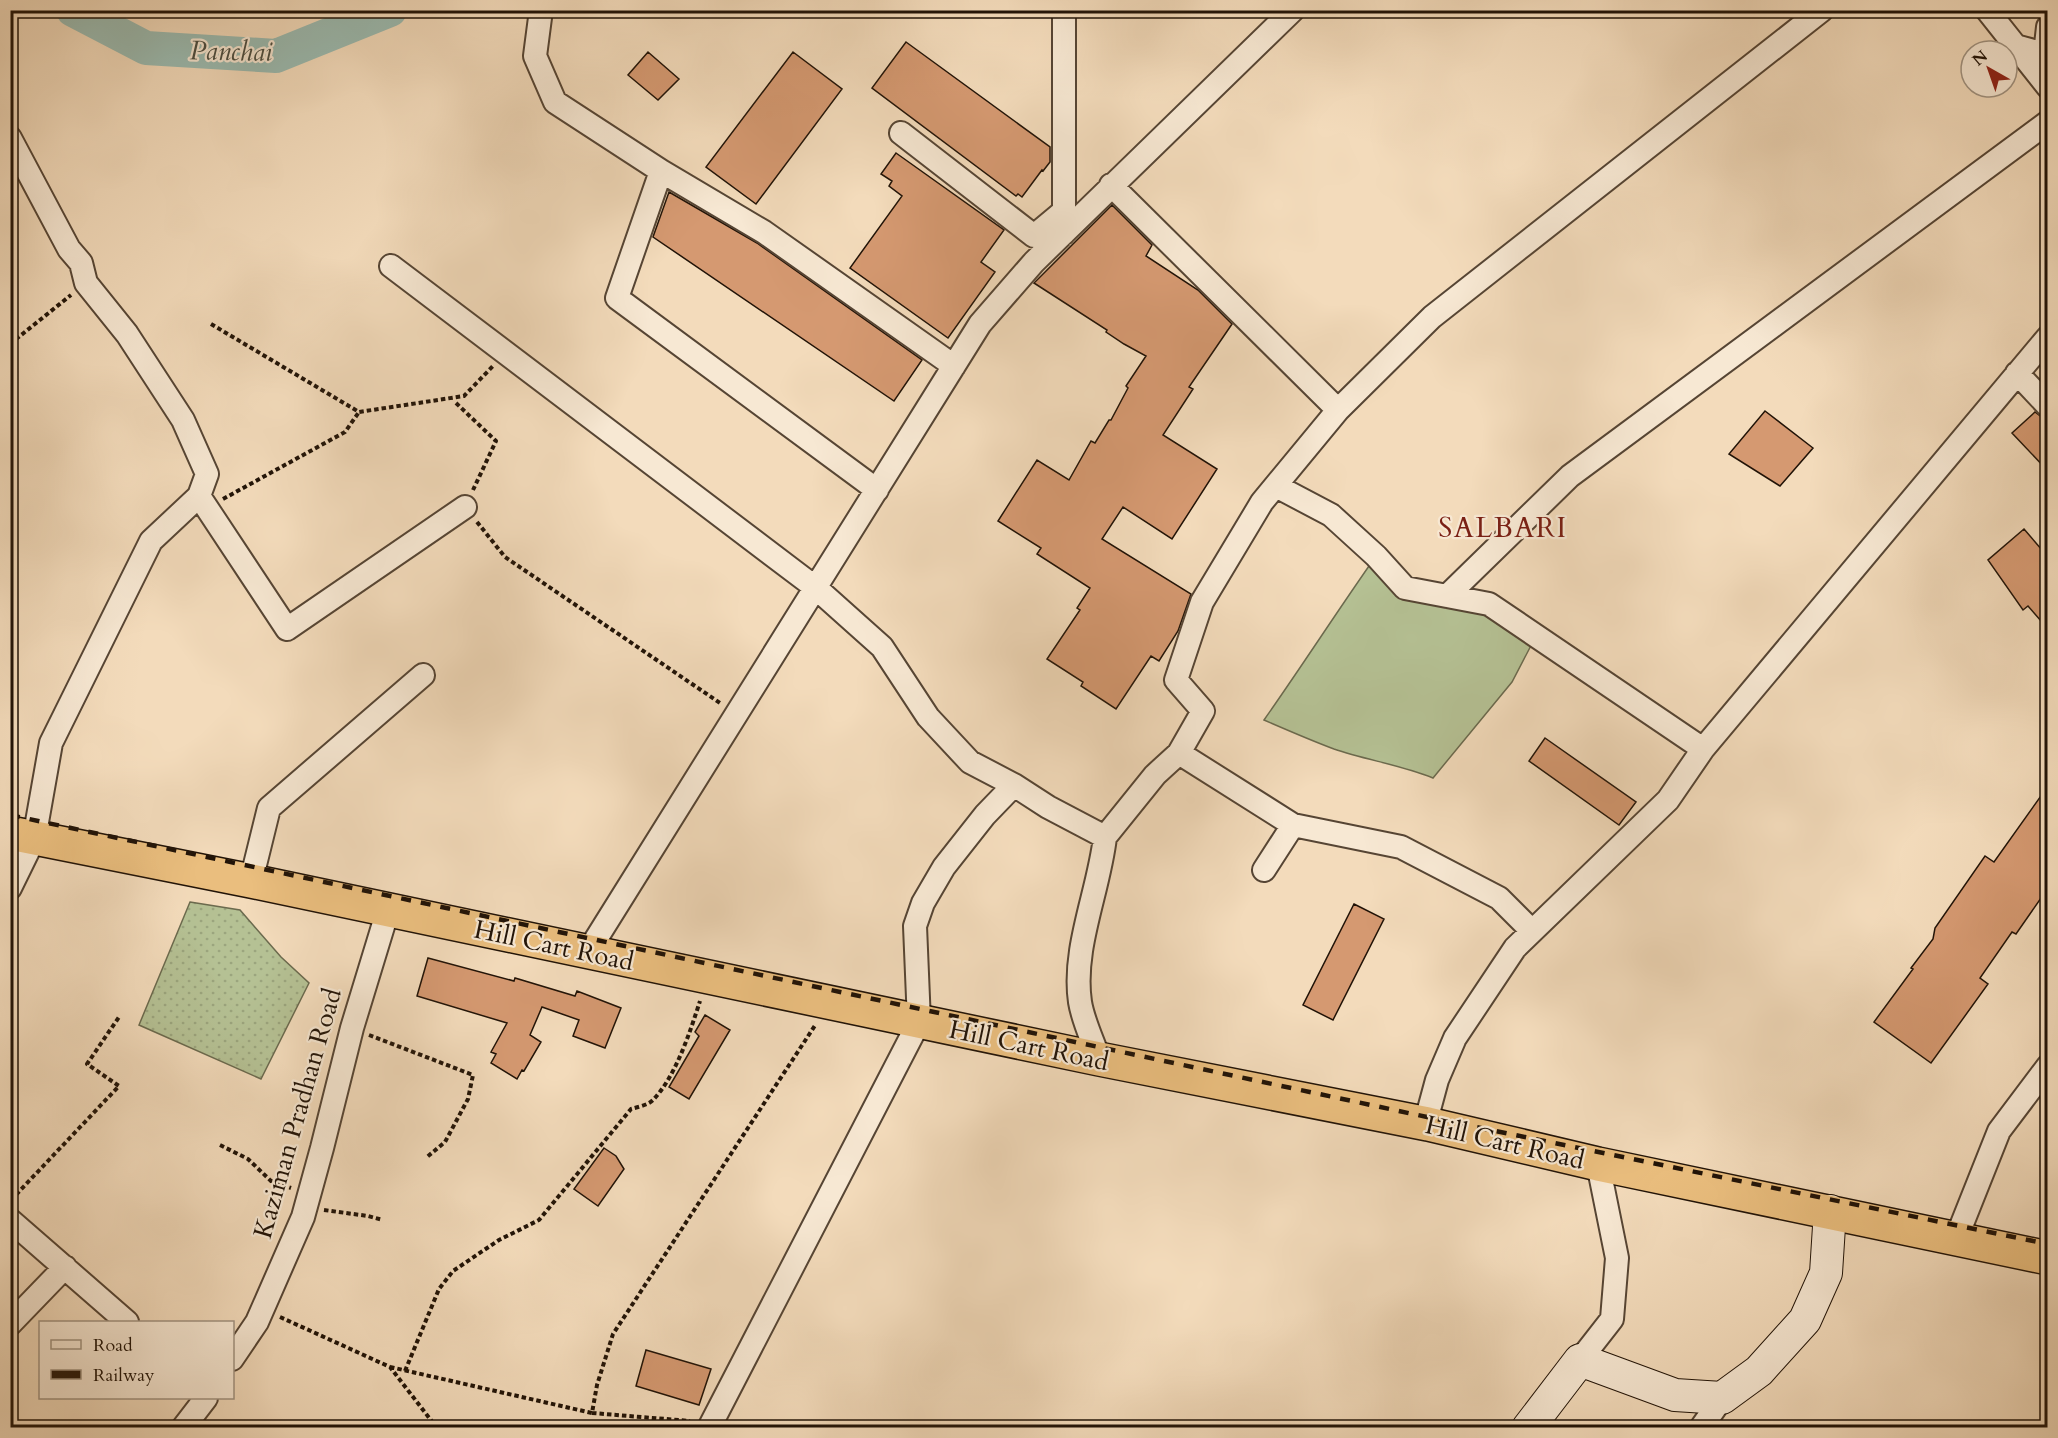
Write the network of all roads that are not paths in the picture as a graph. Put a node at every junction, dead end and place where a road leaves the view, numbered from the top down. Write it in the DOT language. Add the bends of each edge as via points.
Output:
graph roads {
  1 [pos="541,10"];
  2 [pos="1064,10"];
  3 [pos="1293,10"];
  4 [pos="1986,10"];
  5 [pos="1817,12"];
  6 [pos="2048,27"];
  7 [pos="2009,39"];
  8 [pos="2019,47"];
  9 [pos="2019,51"];
  10 [pos="2048,87"];
  11 [pos="2048,122"];
  12 [pos="901,133"];
  13 [pos="10,138"];
  14 [pos="661,171"];
  15 [pos="1112,185"];
  16 [pos="1064,222"];
  17 [pos="391,266"];
  18 [pos="2048,337"];
  19 [pos="954,366"];
  20 [pos="2017,373"];
  21 [pos="2048,406"];
  22 [pos="1338,410"];
  23 [pos="1276,486"];
  24 [pos="877,490"];
  25 [pos="203,502"];
  26 [pos="465,507"];
  27 [pos="816,588"];
  28 [pos="1447,596"];
  29 [pos="423,675"];
  30 [pos="1703,749"];
  31 [pos="1179,753"];
  32 [pos="1014,785"];
  33 [pos="1293,825"];
  34 [pos="22,836"];
  35 [pos="1105,837"];
  36 [pos="1264,870"];
  37 [pos="251,881"];
  38 [pos="10,888"];
  39 [pos="388,910"];
  40 [pos="1532,932"];
  41 [pos="592,953"];
  42 [pos="919,1022"];
  43 [pos="1099,1059"];
  44 [pos="2048,1066"];
  45 [pos="1428,1124"];
  46 [pos="1598,1164"];
  47 [pos="1830,1211"];
  48 [pos="10,1220"];
  49 [pos="1956,1239"];
  50 [pos="2048,1258"];
  51 [pos="64,1267"];
  52 [pos="125,1321"];
  53 [pos="10,1324"];
  54 [pos="234,1356"];
  55 [pos="1580,1360"];
  56 [pos="1722,1398"];
  57 [pos="205,1399"];
  58 [pos="710,1425"];
  59 [pos="183,1428"];
  60 [pos="1528,1428"];
  61 [pos="1701,1428"];
  1 -- 14 [label="street" via="535,56 555,102"];
  2 -- 16 [label="street"];
  3 -- 15 [label="street"];
  4 -- 7 [label="street"];
  5 -- 22 [label="street" via="1432,317"];
  6 -- 8 [label="street" via="2045,54"];
  9 -- 10 [label="street"];
  11 -- 28 [label="street" via="1570,476"];
  12 -- 16 [label="street" via="1034,236"];
  13 -- 25 [label="street" via="69,249 81,263 86,283 127,334 183,420 207,474"];
  14 -- 19 [label="street" via="764,232"];
  14 -- 24 [label="street" via="617,298"];
  15 -- 16 [label="street"];
  15 -- 22 [label="street"];
  16 -- 19 [label="street" via="980,324"];
  17 -- 27 [label="street"];
  18 -- 20 [label="street"];
  19 -- 24 [label="street"];
  20 -- 21 [label="street"];
  20 -- 30 [label="street"];
  22 -- 23 [label="street"];
  23 -- 28 [label="street" via="1331,515 1405,588"];
  23 -- 31 [label="street" via="1262,502 1202,602 1176,680 1203,711"];
  24 -- 27 [label="street"];
  25 -- 26 [label="street" via="287,629"];
  25 -- 34 [label="street" via="151,541 51,743"];
  27 -- 32 [label="street" via="882,647 928,717 970,762"];
  27 -- 41 [label="street" via="596,939"];
  28 -- 30 [label="street" via="1489,604"];
  29 -- 37 [label="street" via="269,808"];
  30 -- 40 [label="street" via="1668,800"];
  31 -- 33 [label="street"];
  31 -- 35 [label="street" via="1155,775"];
  32 -- 35 [label="street"];
  32 -- 42 [label="street" via="944,867 923,903 915,926"];
  33 -- 36 [label="street"];
  33 -- 40 [label="street" via="1401,847 1499,898"];
  34 -- 37 [label="highway, Hill Cart Road"];
  34 -- 38 [label="street"];
  35 -- 43 [label="street" via="1102,866 1078,966 1080,1003"];
  37 -- 39 [label="highway, Hill Cart Road"];
  39 -- 41 [label="highway, Hill Cart Road"];
  39 -- 54 [label="street, Kaziman Pradhan Road" via="352,1028 307,1201 262,1310"];
  40 -- 45 [label="street" via="1515,948 1455,1038 1437,1080 1426,1117"];
  41 -- 42 [label="highway, Hill Cart Road"];
  42 -- 43 [label="highway, Hill Cart Road"];
  42 -- 58 [label="street"];
  43 -- 45 [label="highway, Hill Cart Road"];
  44 -- 49 [label="street" via="2000,1131"];
  45 -- 46 [label="highway, Hill Cart Road"];
  46 -- 47 [label="highway, Hill Cart Road"];
  46 -- 55 [label="street" via="1617,1258 1612,1319"];
  47 -- 49 [label="highway, Hill Cart Road"];
  47 -- 56 [label="street" via="1826,1273 1805,1320 1759,1371"];
  48 -- 51 [label="street"];
  49 -- 50 [label="highway, Hill Cart Road"];
  51 -- 52 [label="street"];
  51 -- 53 [label="street"];
  55 -- 56 [label="street" via="1675,1395"];
  55 -- 60 [label="street"];
  56 -- 61 [label="street"];
  57 -- 59 [label="street"];
}
